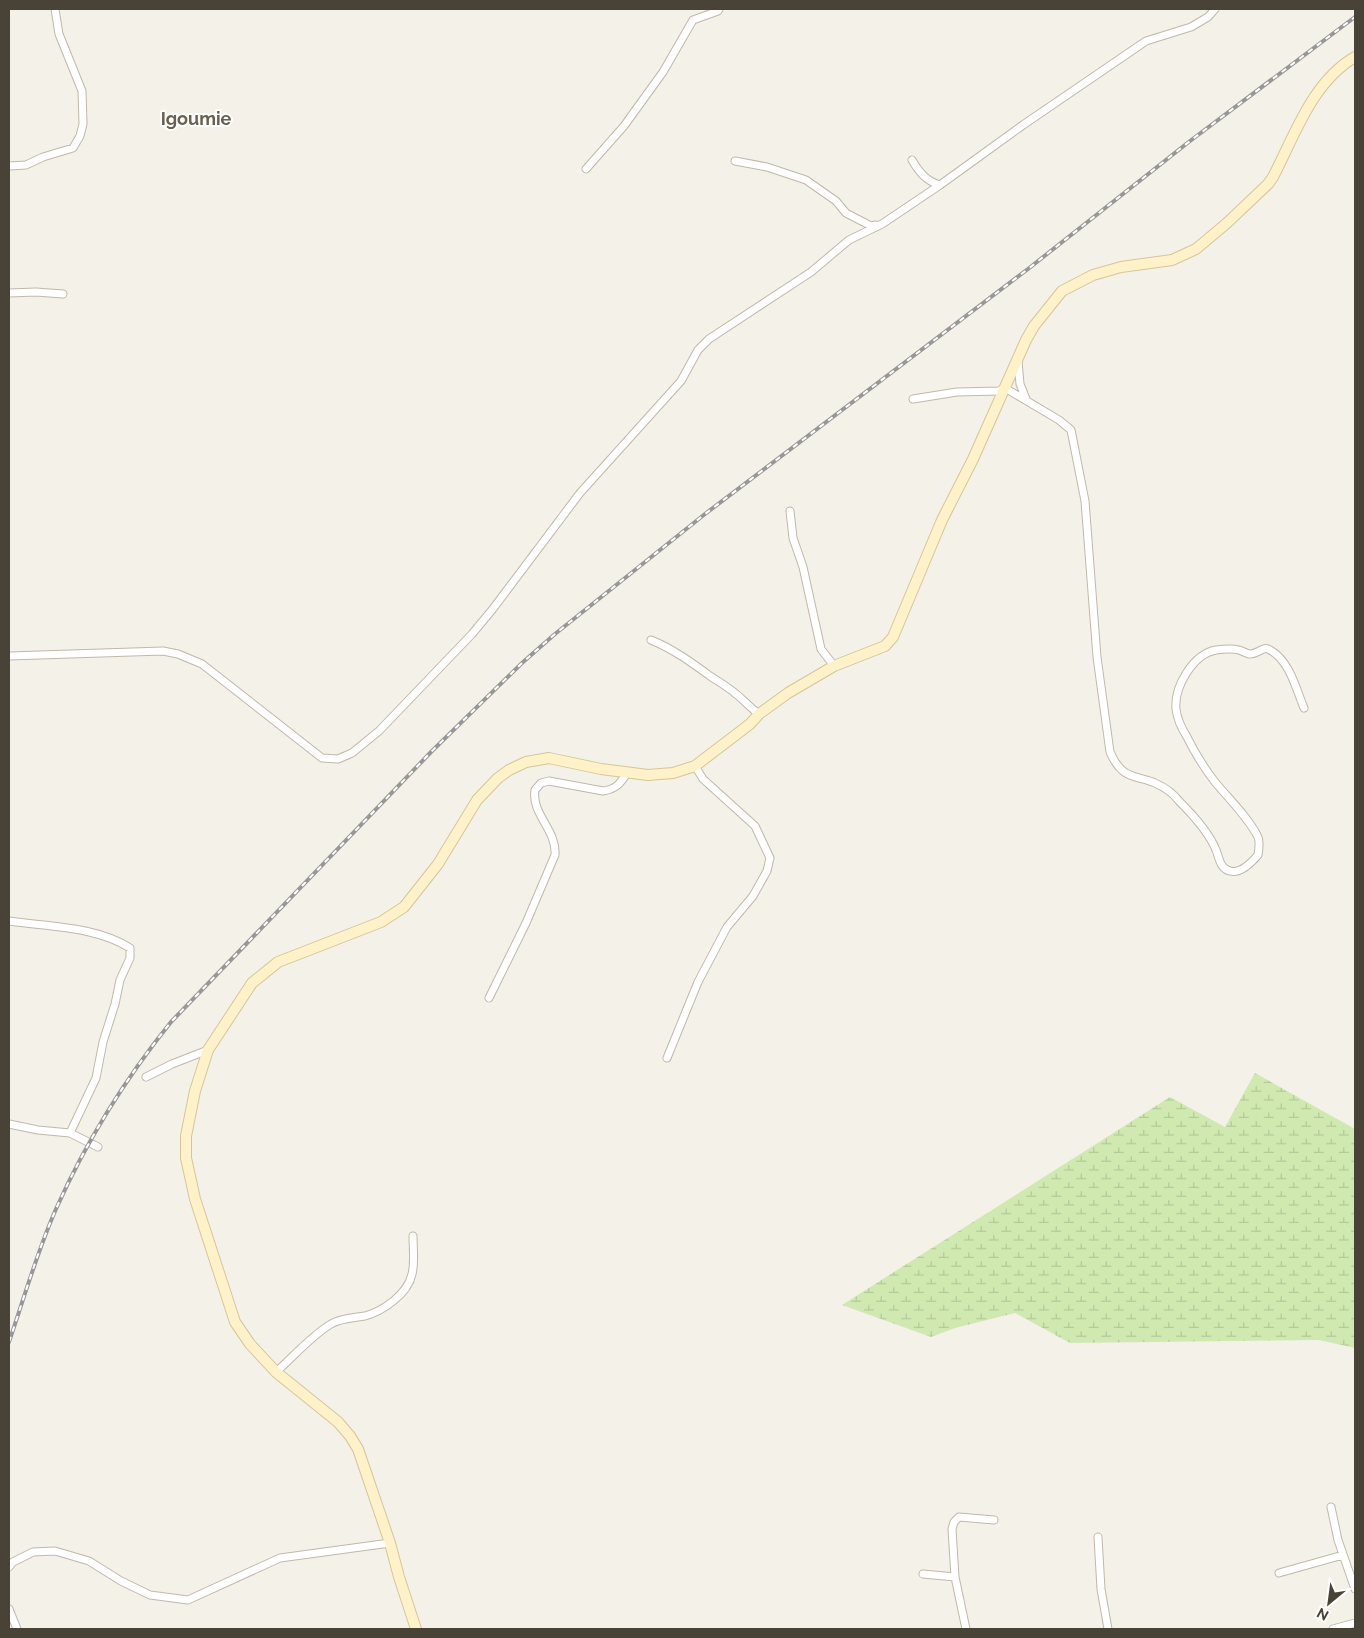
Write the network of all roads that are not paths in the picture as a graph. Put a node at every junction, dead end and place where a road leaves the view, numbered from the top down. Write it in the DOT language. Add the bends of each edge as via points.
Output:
graph roads {
  1 [pos="55,9"];
  2 [pos="719,9"];
  3 [pos="1215,9"];
  4 [pos="1355,57"];
  5 [pos="735,160"];
  6 [pos="912,160"];
  7 [pos="9,166"];
  8 [pos="586,169"];
  9 [pos="940,185"];
  10 [pos="882,224"];
  11 [pos="9,293"];
  12 [pos="62,294"];
  13 [pos="1018,358"];
  14 [pos="1005,388"];
  15 [pos="913,399"];
  16 [pos="1026,399"];
  17 [pos="790,511"];
  18 [pos="651,640"];
  19 [pos="9,656"];
  20 [pos="834,666"];
  21 [pos="1304,708"];
  22 [pos="759,714"];
  23 [pos="695,766"];
  24 [pos="628,774"];
  25 [pos="9,921"];
  26 [pos="489,998"];
  27 [pos="208,1050"];
  28 [pos="667,1058"];
  29 [pos="146,1077"];
  30 [pos="9,1124"];
  31 [pos="70,1133"];
  32 [pos="98,1147"];
  33 [pos="413,1236"];
  34 [pos="276,1372"];
  35 [pos="1331,1507"];
  36 [pos="994,1520"];
  37 [pos="1098,1537"];
  38 [pos="390,1543"];
  39 [pos="1343,1555"];
  40 [pos="9,1567"];
  41 [pos="1279,1573"];
  42 [pos="923,1574"];
  43 [pos="955,1577"];
  44 [pos="1355,1590"];
  45 [pos="9,1609"];
  46 [pos="1355,1623"];
  47 [pos="17,1629"];
  48 [pos="416,1629"];
  49 [pos="966,1629"];
  50 [pos="1108,1629"];
  51 [pos="1333,1629"];
  1 -- 7 [label="street" via="59,34 82,91 80,136 73,148 26,165"];
  2 -- 8 [label="street" via="693,20 663,72 630,119"];
  3 -- 9 [label="street" via="1191,27 1146,41"];
  4 -- 13 [label="street" via="1325,84 1305,113 1274,177 1227,223 1196,249 1172,260 1120,267 1093,275 1062,291 1034,326"];
  5 -- 10 [label="street" via="806,180 836,201 846,213 870,226"];
  6 -- 9 [label="street" via="922,175"];
  9 -- 10 [label="street"];
  10 -- 19 [label="street" via="849,240 811,272 722,329 698,350 681,381 580,493 472,634 379,731 352,753 338,759 322,758 202,664 178,654 163,651"];
  11 -- 12 [label="street"];
  13 -- 14 [label="street"];
  13 -- 16 [label="street" via="1020,384"];
  14 -- 15 [label="street" via="998,392 957,392"];
  14 -- 16 [label="street"];
  14 -- 20 [label="street" via="942,520 892,637 885,646"];
  16 -- 21 [label="street" via="1071,430 1085,501 1097,657 1110,752 1124,772 1155,783 1179,800 1215,848 1220,863 1229,871 1235,872 1252,863 1258,855 1258,838 1215,782 1182,728 1176,710 1176,695 1185,675 1200,657 1214,650 1237,649 1250,654 1269,648 1289,671"];
  17 -- 20 [label="street" via="793,538 803,566 821,649"];
  18 -- 22 [label="street" via="693,662"];
  20 -- 22 [label="street"];
  22 -- 23 [label="street"];
  23 -- 24 [label="street" via="673,773"];
  23 -- 28 [label="street" via="703,779 755,826 770,858 767,871 753,896 727,927 698,982"];
  24 -- 26 [label="street" via="618,787 611,790 549,781 541,783 535,790 535,804 554,840 556,855"];
  24 -- 27 [label="street" via="549,758 526,762 509,770 477,800 438,864 404,907 382,922 278,962 252,982"];
  25 -- 31 [label="street" via="99,934 130,948 130,958 120,980 96,1078"];
  27 -- 29 [label="street"];
  27 -- 34 [label="street" via="195,1091 186,1136 186,1158 195,1199 235,1322"];
  30 -- 31 [label="street"];
  31 -- 32 [label="street"];
  33 -- 34 [label="street" via="412,1274 408,1286 400,1294 377,1311 333,1323"];
  34 -- 38 [label="street" via="338,1422 350,1436 358,1449"];
  35 -- 39 [label="street"];
  36 -- 43 [label="street" via="959,1517 954,1522"];
  37 -- 50 [label="street" via="1101,1589"];
  38 -- 40 [label="street" via="280,1558 188,1600 150,1595 89,1562 55,1552 33,1552"];
  38 -- 48 [label="street"];
  39 -- 41 [label="street"];
  39 -- 44 [label="street"];
  42 -- 43 [label="street"];
  43 -- 49 [label="street"];
  45 -- 47 [label="street"];
  46 -- 51 [label="street"];
}
